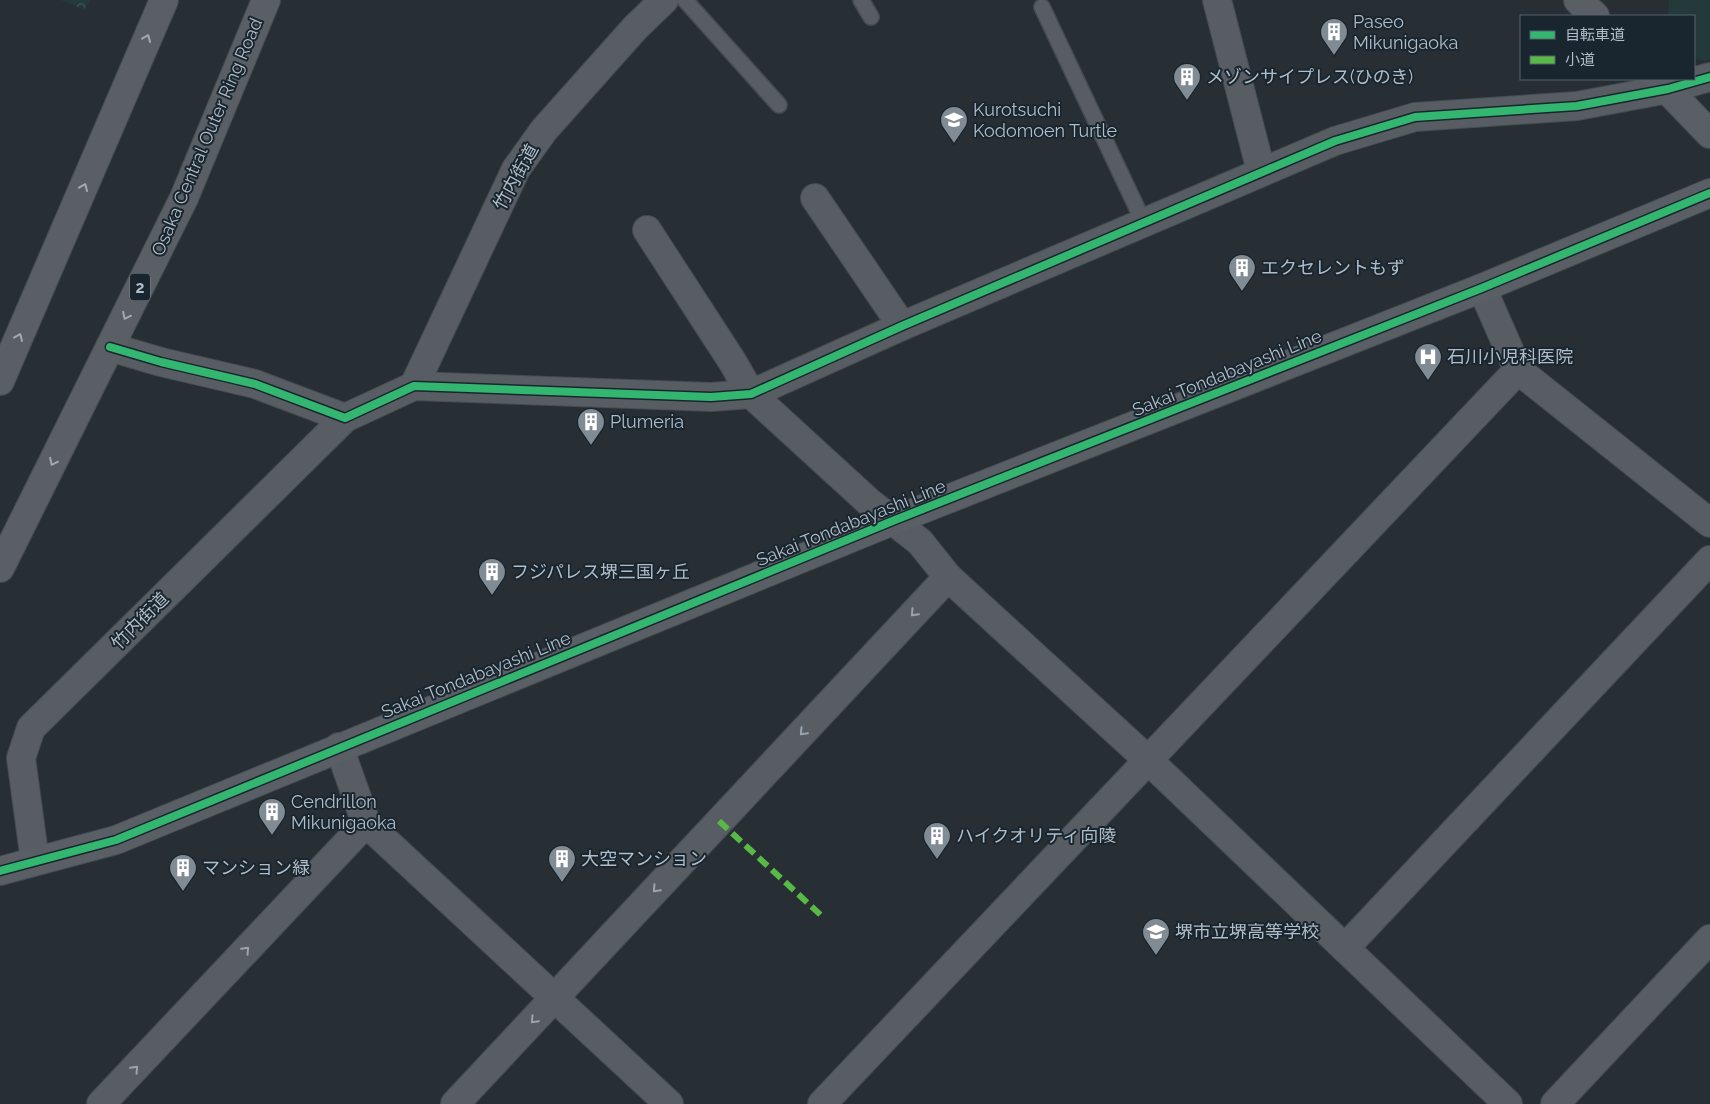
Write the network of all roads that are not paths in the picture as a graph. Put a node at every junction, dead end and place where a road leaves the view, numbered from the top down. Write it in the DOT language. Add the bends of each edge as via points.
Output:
graph roads {
  1 [pos="164,0"];
  2 [pos="266,0"];
  3 [pos="664,0"];
  4 [pos="685,0"];
  5 [pos="860,0"];
  6 [pos="1217,0"];
  7 [pos="1578,0"];
  8 [pos="1042,7"];
  9 [pos="1594,15"];
  10 [pos="871,17"];
  11 [pos="1710,76"];
  12 [pos="1695,78"];
  13 [pos="1686,80"];
  14 [pos="1662,84"];
  15 [pos="779,105"];
  16 [pos="1710,134"];
  17 [pos="1261,171"];
  18 [pos="1710,192"];
  19 [pos="815,198"];
  20 [pos="1144,223"];
  21 [pos="647,230"];
  22 [pos="1482,288"];
  23 [pos="902,326"];
  24 [pos="110,347"];
  25 [pos="1518,370"];
  26 [pos="0,382"];
  27 [pos="414,386"];
  28 [pos="751,394"];
  29 [pos="345,418"];
  30 [pos="895,520"];
  31 [pos="1710,523"];
  32 [pos="1710,560"];
  33 [pos="0,568"];
  34 [pos="948,577"];
  35 [pos="339,747"];
  36 [pos="1148,760"];
  37 [pos="366,824"];
  38 [pos="36,861"];
  39 [pos="0,871"];
  40 [pos="1710,939"];
  41 [pos="1345,948"];
  42 [pos="555,998"];
  43 [pos="101,1104"];
  44 [pos="456,1104"];
  45 [pos="669,1104"];
  46 [pos="822,1104"];
  47 [pos="1508,1104"];
  48 [pos="1555,1104"];
  26 -- 1 [label="main road, one-way"];
  2 -- 24 [label="main road, Osaka Central Outer Ring Road / 2, one-way" via="184,198"];
  3 -- 27 [label="street, 竹内街道" via="544,130 516,169"];
  4 -- 15 [label="lane"];
  5 -- 10 [label="lane"];
  6 -- 17 [label="street"];
  7 -- 9 [label="main road"];
  8 -- 20 [label="lane"];
  11 -- 12 [label="street"];
  13 -- 14 [label="street"];
  14 -- 16 [label="main road"];
  14 -- 17 [label="street" via="1577,106 1415,117 1336,141"];
  17 -- 20 [label="street"];
  18 -- 22 [label="main road, Sakai Tondabayashi Line"];
  19 -- 23 [label="street"];
  20 -- 23 [label="street"];
  21 -- 28 [label="street"];
  22 -- 25 [label="street"];
  22 -- 30 [label="main road, Sakai Tondabayashi Line"];
  23 -- 28 [label="street"];
  24 -- 29 [label="street" via="256,384"];
  24 -- 33 [label="main road, Osaka Central Outer Ring Road / 2, one-way"];
  25 -- 31 [label="street"];
  25 -- 36 [label="street"];
  27 -- 28 [label="street" via="711,397"];
  27 -- 29 [label="street, 竹内街道"];
  28 -- 30 [label="street" via="869,502"];
  29 -- 38 [label="street, 竹内街道" via="31,728 21,758"];
  30 -- 34 [label="street" via="920,542"];
  30 -- 35 [label="main road, Sakai Tondabayashi Line"];
  32 -- 41 [label="street"];
  34 -- 36 [label="street"];
  34 -- 42 [label="street, one-way"];
  35 -- 37 [label="street"];
  35 -- 38 [label="main road, Sakai Tondabayashi Line" via="116,840"];
  36 -- 41 [label="street"];
  36 -- 46 [label="street"];
  37 -- 42 [label="street"];
  43 -- 37 [label="street, one-way"];
  38 -- 39 [label="main road, Sakai Tondabayashi Line"];
  40 -- 48 [label="street"];
  41 -- 47 [label="street"];
  42 -- 44 [label="street, one-way"];
  42 -- 45 [label="street"];
}
